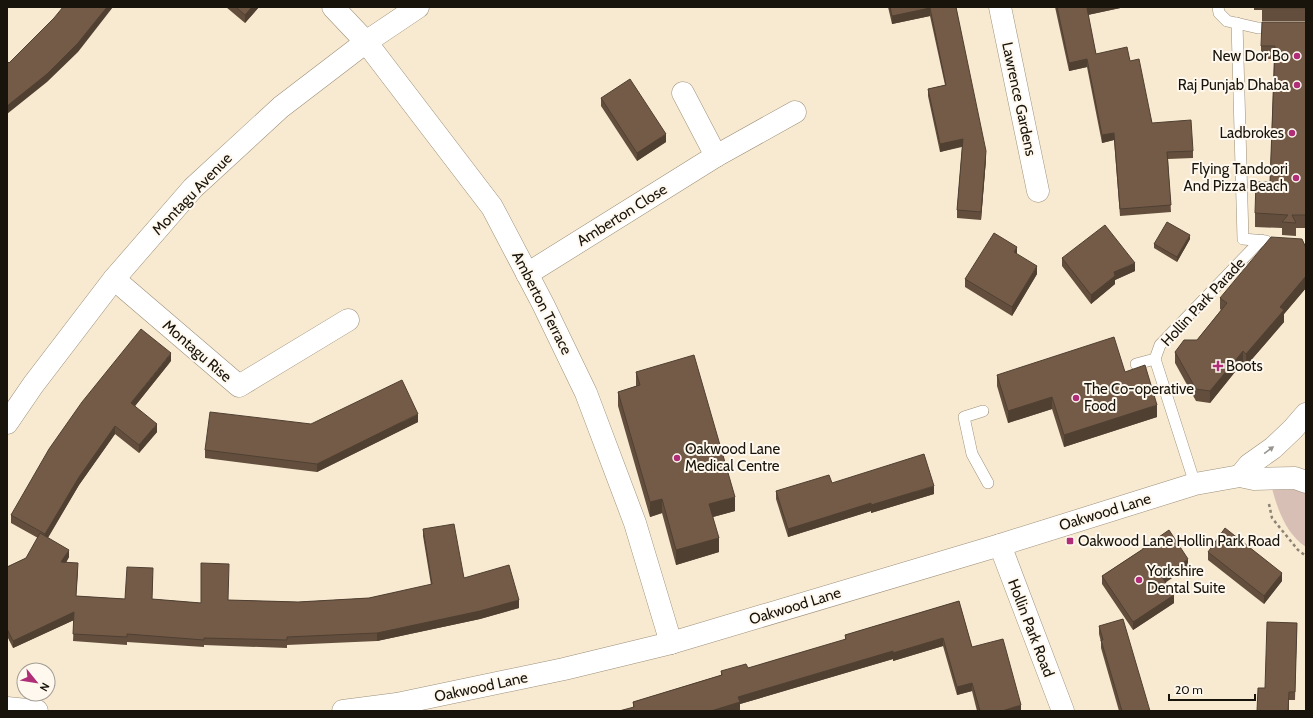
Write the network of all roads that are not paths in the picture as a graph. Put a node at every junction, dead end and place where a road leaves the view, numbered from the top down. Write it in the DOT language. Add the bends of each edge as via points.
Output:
graph roads {
  1 [pos="333,7"];
  2 [pos="418,7"];
  3 [pos="1000,7"];
  4 [pos="1218,7"];
  5 [pos="1237,23"];
  6 [pos="1306,28"];
  7 [pos="366,42"];
  8 [pos="683,93"];
  9 [pos="795,112"];
  10 [pos="716,156"];
  11 [pos="1038,191"];
  12 [pos="1261,240"];
  13 [pos="1276,242"];
  14 [pos="527,274"];
  15 [pos="114,279"];
  16 [pos="348,320"];
  17 [pos="1155,359"];
  18 [pos="1136,364"];
  19 [pos="983,411"];
  20 [pos="1306,414"];
  21 [pos="7,423"];
  22 [pos="1240,476"];
  23 [pos="1306,482"];
  24 [pos="988,484"];
  25 [pos="1195,484"];
  26 [pos="1000,545"];
  27 [pos="671,642"];
  28 [pos="7,708"];
  29 [pos="37,711"];
  30 [pos="343,711"];
  31 [pos="1063,711"];
  1 -- 7 [label="street, Amberton Terrace"];
  2 -- 7 [label="street, Montagu Avenue"];
  3 -- 11 [label="street, Lawrence Gardens"];
  4 -- 5 [label="lane" via="1219,13 1227,21"];
  5 -- 6 [label="lane" via="1258,28"];
  5 -- 12 [label="lane, Hollin Park Parade" via="1244,239"];
  7 -- 14 [label="street, Amberton Terrace" via="492,207"];
  7 -- 15 [label="street, Montagu Avenue" via="281,107 194,188"];
  8 -- 10 [label="street"];
  9 -- 10 [label="street, Amberton Close"];
  10 -- 14 [label="street, Amberton Close"];
  12 -- 13 [label="lane, Hollin Park Parade"];
  12 -- 17 [label="lane, Hollin Park Parade" via="1160,345"];
  14 -- 27 [label="street, Amberton Terrace" via="594,410 635,523"];
  15 -- 16 [label="street, Montagu Rise" via="239,386"];
  15 -- 21 [label="street, Montagu Avenue"];
  17 -- 18 [label="lane"];
  17 -- 25 [label="lane, Hollin Park Parade"];
  19 -- 24 [label="lane" via="964,417 972,454"];
  22 -- 20 [label="street, one-way" via="1249,465 1274,448"];
  22 -- 23 [label="street, Oakwood Lane" via="1254,479 1295,478"];
  22 -- 25 [label="street, Oakwood Lane"];
  25 -- 26 [label="street, Oakwood Lane"];
  26 -- 27 [label="street, Oakwood Lane"];
  26 -- 31 [label="street, Hollin Park Road"];
  27 -- 30 [label="street, Oakwood Lane" via="541,674 398,704"];
  28 -- 29 [label="street"];
}
